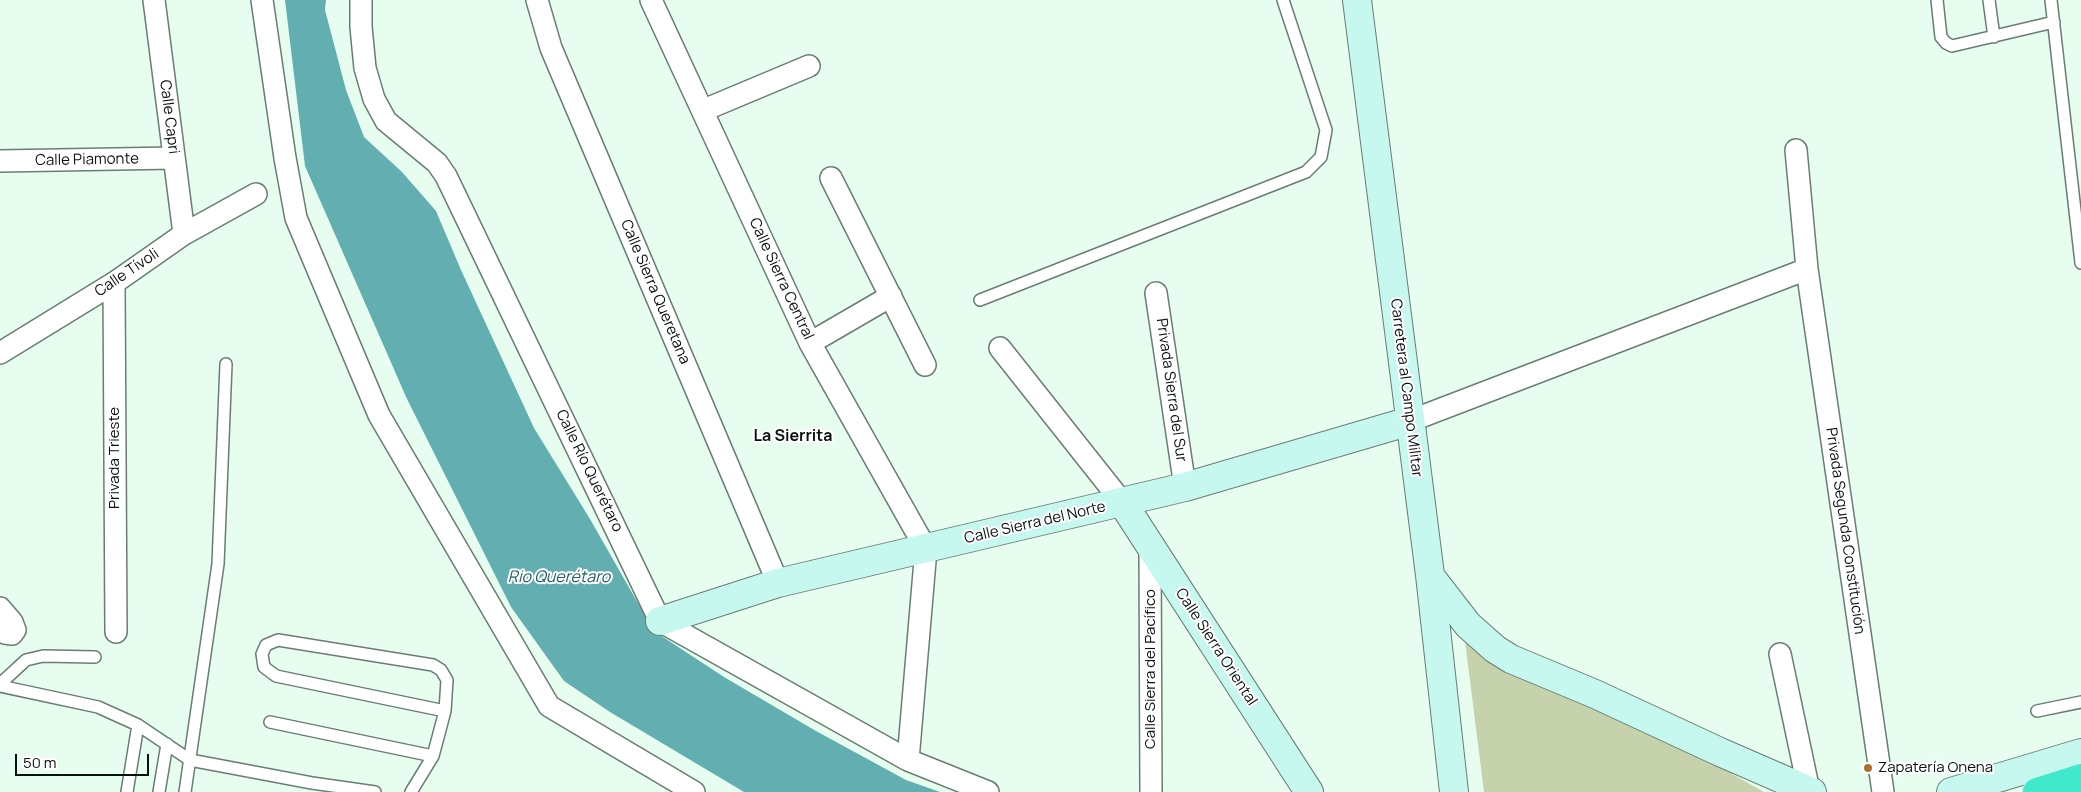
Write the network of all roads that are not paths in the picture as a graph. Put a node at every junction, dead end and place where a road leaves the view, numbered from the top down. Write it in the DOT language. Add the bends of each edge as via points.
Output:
graph roads {
  1 [pos="154,0"];
  2 [pos="262,0"];
  3 [pos="361,0"];
  4 [pos="537,0"];
  5 [pos="652,0"];
  6 [pos="1283,0"];
  7 [pos="1357,0"];
  8 [pos="1937,0"];
  9 [pos="1989,0"];
  10 [pos="2051,0"];
  11 [pos="2054,22"];
  12 [pos="1994,37"];
  13 [pos="809,66"];
  14 [pos="704,110"];
  15 [pos="1796,150"];
  16 [pos="174,158"];
  17 [pos="0,161"];
  18 [pos="831,178"];
  19 [pos="256,194"];
  20 [pos="184,234"];
  21 [pos="2081,263"];
  22 [pos="1807,269"];
  23 [pos="114,284"];
  24 [pos="1156,293"];
  25 [pos="891,296"];
  26 [pos="980,300"];
  27 [pos="810,342"];
  28 [pos="1000,348"];
  29 [pos="0,354"];
  30 [pos="226,364"];
  31 [pos="924,366"];
  32 [pos="1410,421"];
  33 [pos="1185,487"];
  34 [pos="1122,502"];
  35 [pos="1150,546"];
  36 [pos="926,549"];
  37 [pos="1430,575"];
  38 [pos="778,583"];
  39 [pos="0,608"];
  40 [pos="660,621"];
  41 [pos="0,630"];
  42 [pos="116,632"];
  43 [pos="1780,654"];
  44 [pos="95,657"];
  45 [pos="0,685"];
  46 [pos="2081,702"];
  47 [pos="2037,710"];
  48 [pos="445,711"];
  49 [pos="270,722"];
  50 [pos="138,724"];
  51 [pos="167,744"];
  52 [pos="2081,753"];
  53 [pos="433,756"];
  54 [pos="190,760"];
  55 [pos="908,760"];
  56 [pos="2081,778"];
  57 [pos="311,787"];
  58 [pos="1455,787"];
  59 [pos="350,790"];
  60 [pos="1810,791"];
  61 [pos="127,792"];
  62 [pos="160,792"];
  63 [pos="185,792"];
  64 [pos="375,792"];
  65 [pos="411,792"];
  66 [pos="694,792"];
  67 [pos="988,792"];
  68 [pos="1152,792"];
  69 [pos="1309,792"];
  70 [pos="1883,792"];
  71 [pos="1951,792"];
  72 [pos="2037,792"];
  1 -- 16 [label="street, Calle Capri"];
  2 -- 66 [label="street" via="296,218 379,415 549,706"];
  3 -- 40 [label="street, Calle Río Querétaro" via="365,68 374,99 386,121 437,163 446,176"];
  4 -- 38 [label="street, Calle Sierra Queretana" via="551,48"];
  5 -- 14 [label="street, Calle Sierra Central"];
  6 -- 26 [label="lane" via="1326,130 1321,157 1306,172"];
  7 -- 32 [label="main road, Carretera al Campo Militar"];
  8 -- 12 [label="lane" via="1942,37 1946,43 1952,46"];
  9 -- 12 [label="lane"];
  10 -- 11 [label="lane"];
  11 -- 12 [label="lane"];
  11 -- 21 [label="lane"];
  13 -- 14 [label="street"];
  14 -- 27 [label="street, Calle Sierra Central"];
  15 -- 22 [label="street, Privada Segunda Constitución"];
  16 -- 17 [label="street, Calle Piamonte"];
  16 -- 20 [label="street, Calle Capri"];
  18 -- 25 [label="street"];
  19 -- 20 [label="street, Calle Tívoli"];
  20 -- 23 [label="street, Calle Tívoli"];
  22 -- 32 [label="street"];
  22 -- 70 [label="street, Privada Segunda Constitución"];
  23 -- 29 [label="street, Calle Tívoli"];
  23 -- 42 [label="street, Privada Trieste"];
  24 -- 33 [label="street, Privada Sierra del Sur"];
  25 -- 27 [label="street"];
  25 -- 31 [label="street"];
  27 -- 36 [label="street, Calle Sierra Central"];
  28 -- 34 [label="street"];
  30 -- 54 [label="lane" via="218,564"];
  32 -- 33 [label="main road, Calle Sierra del Norte"];
  32 -- 37 [label="main road, Carretera al Campo Militar"];
  33 -- 34 [label="main road, Calle Sierra del Norte"];
  34 -- 35 [label="main road, Calle Sierra Oriental"];
  34 -- 36 [label="main road, Calle Sierra del Norte"];
  35 -- 68 [label="street, Calle Sierra del Pacífico"];
  35 -- 69 [label="main road, Calle Sierra Oriental"];
  36 -- 38 [label="main road, Calle Sierra del Norte"];
  36 -- 55 [label="street"];
  37 -- 58 [label="main road, Carretera al Campo Militar"];
  37 -- 60 [label="main road" via="1468,625 1511,659"];
  38 -- 40 [label="main road, Calle Sierra del Norte"];
  39 -- 41 [label="street" via="15,630 12,634 5,634"];
  40 -- 55 [label="street"];
  43 -- 60 [label="street"];
  44 -- 45 [label="lane" via="43,656 26,660"];
  45 -- 50 [label="lane" via="98,707"];
  46 -- 47 [label="lane"];
  48 -- 48 [label="lane" via="276,676 264,667 262,654 266,645 278,640 433,664 447,680"];
  48 -- 53 [label="lane"];
  49 -- 53 [label="lane"];
  50 -- 51 [label="lane"];
  50 -- 61 [label="lane"];
  51 -- 54 [label="lane"];
  51 -- 62 [label="lane"];
  52 -- 71 [label="main road"];
  53 -- 65 [label="lane"];
  54 -- 57 [label="lane"];
  54 -- 63 [label="lane"];
  55 -- 67 [label="street"];
  56 -- 72 [label="highway"];
  57 -- 59 [label="lane"];
  59 -- 64 [label="lane"];
}
